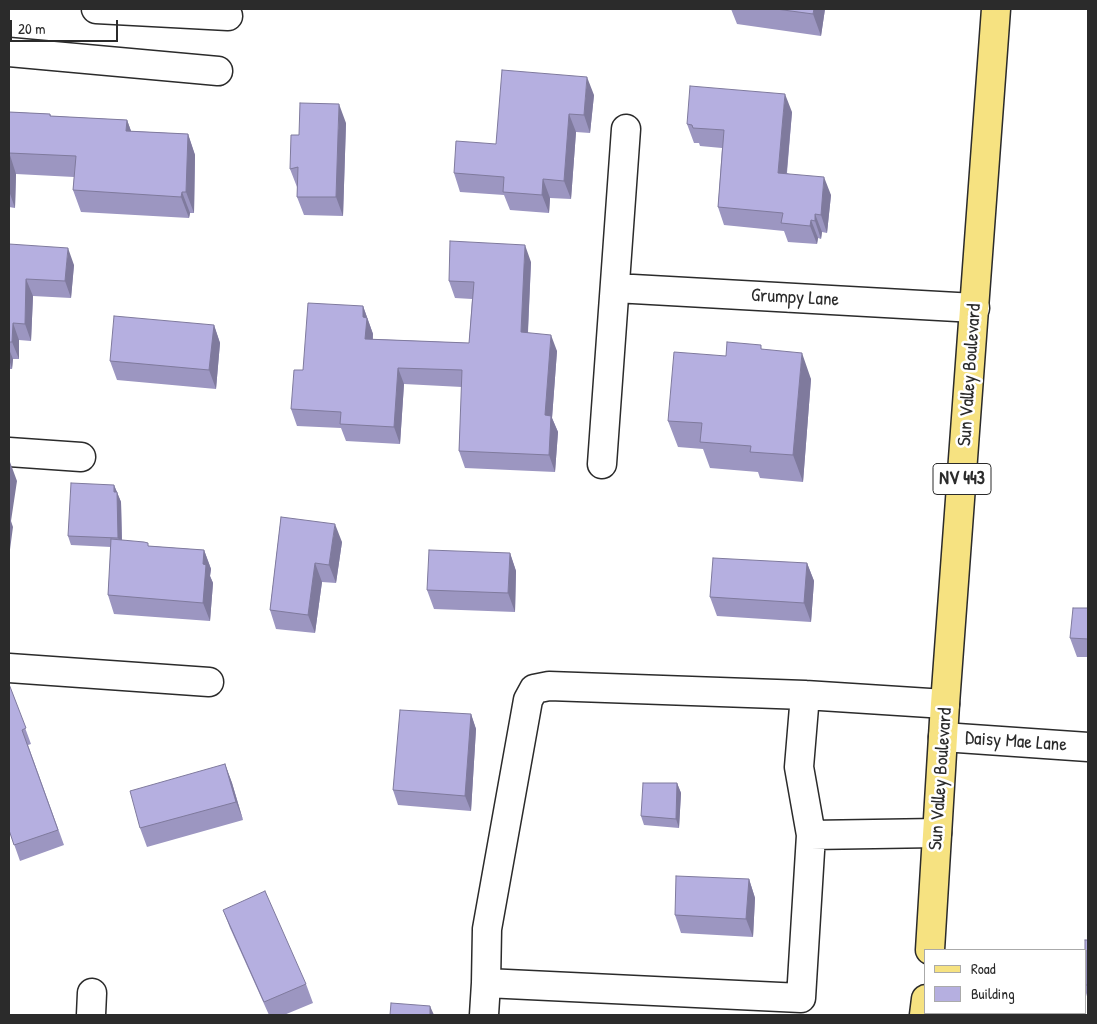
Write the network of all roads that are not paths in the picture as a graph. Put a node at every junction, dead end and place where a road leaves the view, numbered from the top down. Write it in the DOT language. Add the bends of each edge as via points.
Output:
graph roads {
  1 [pos="96,9"];
  2 [pos="996,9"];
  3 [pos="228,16"];
  4 [pos="9,52"];
  5 [pos="218,71"];
  6 [pos="626,129"];
  7 [pos="615,288"];
  8 [pos="975,308"];
  9 [pos="9,452"];
  10 [pos="81,457"];
  11 [pos="602,464"];
  12 [pos="9,668"];
  13 [pos="209,682"];
  14 [pos="805,695"];
  15 [pos="945,704"];
  16 [pos="943,737"];
  17 [pos="1088,747"];
  18 [pos="937,833"];
  19 [pos="811,835"];
  20 [pos="930,949"];
  21 [pos="486,983"];
  22 [pos="801,1006"];
  23 [pos="484,1015"];
  1 -- 3 [label="street"];
  2 -- 8 [label="main road, Sun Valley Boulevard / NV 443"];
  4 -- 5 [label="street"];
  6 -- 7 [label="street"];
  7 -- 8 [label="street, Grumpy Lane"];
  7 -- 11 [label="street"];
  8 -- 15 [label="main road, Sun Valley Boulevard / NV 443"];
  9 -- 10 [label="street"];
  12 -- 13 [label="street"];
  14 -- 15 [label="street"];
  14 -- 19 [label="street" via="799,767"];
  14 -- 21 [label="street" via="548,686 534,689 528,700 487,929"];
  15 -- 16 [label="main road, Sun Valley Boulevard / NV 443"];
  16 -- 17 [label="street, Daisy Mae Lane"];
  16 -- 18 [label="main road, Sun Valley Boulevard / NV 443"];
  18 -- 19 [label="street"];
  18 -- 20 [label="main road, Sun Valley Boulevard / NV 443"];
  19 -- 22 [label="street"];
  21 -- 22 [label="street"];
  21 -- 23 [label="street"];
}
